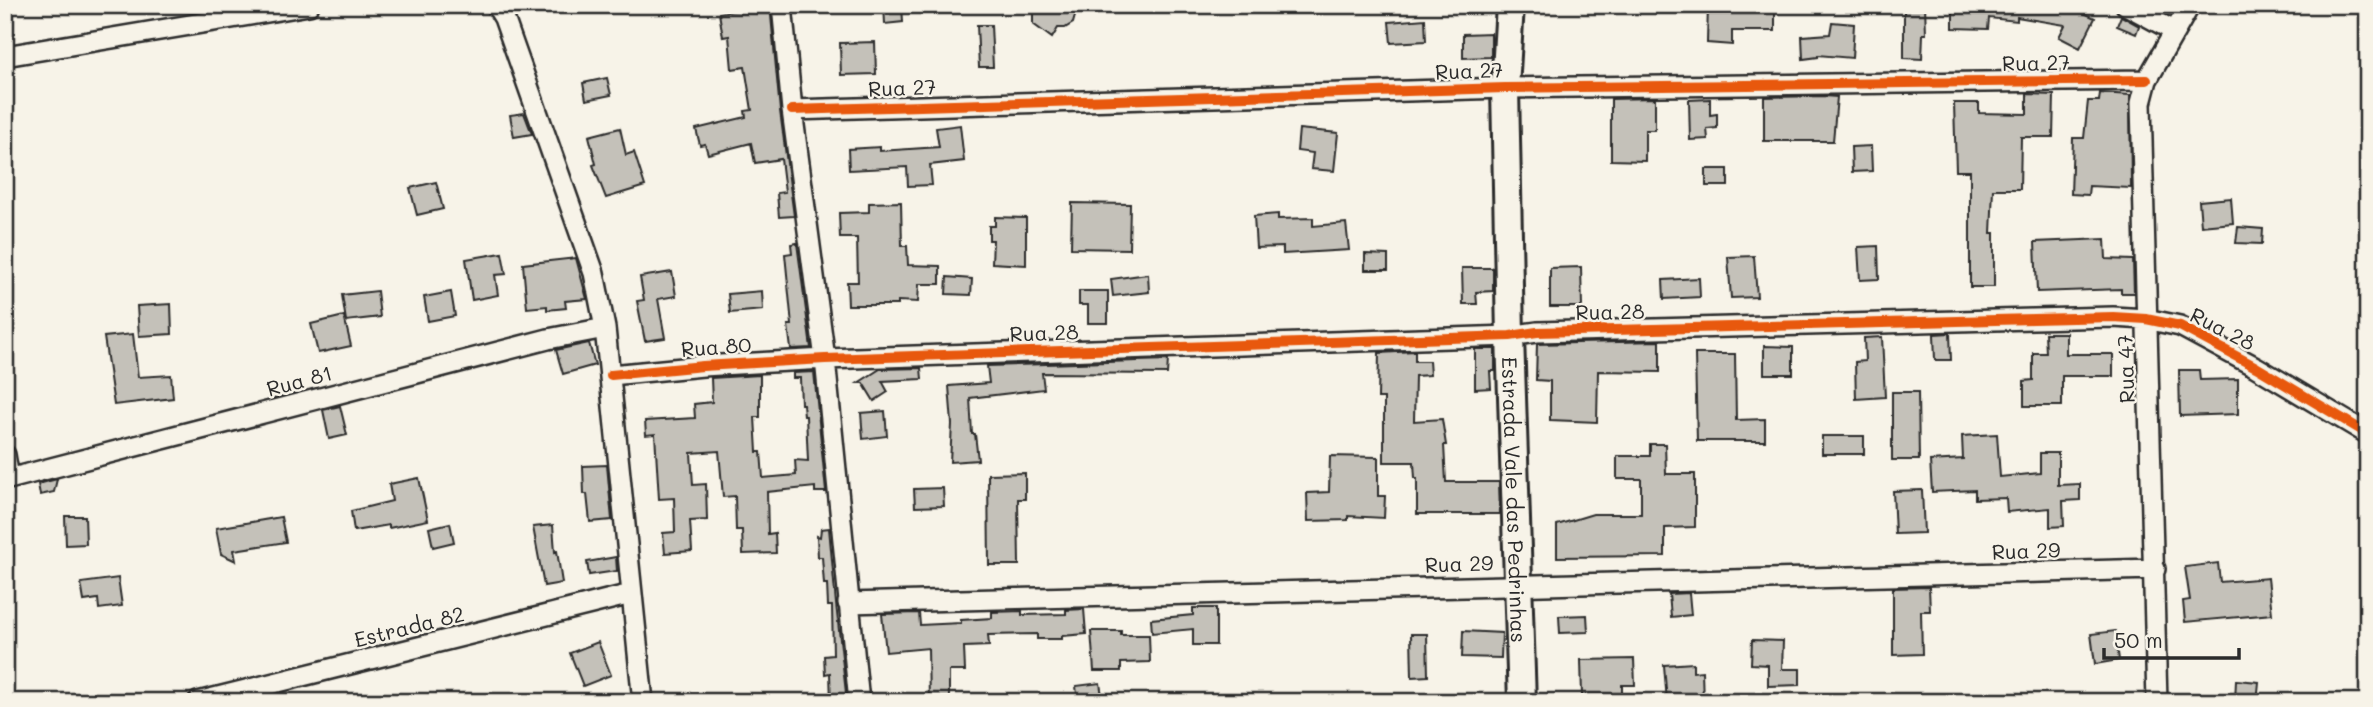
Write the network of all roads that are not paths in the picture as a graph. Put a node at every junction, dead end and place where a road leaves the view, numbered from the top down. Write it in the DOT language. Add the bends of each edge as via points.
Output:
graph roads {
  1 [pos="309,5"];
  2 [pos="496,5"];
  3 [pos="782,5"];
  4 [pos="2126,5"];
  5 [pos="2190,5"];
  6 [pos="1509,7"];
  7 [pos="2175,31"];
  8 [pos="5,56"];
  9 [pos="2147,80"];
  10 [pos="1505,88"];
  11 [pos="792,110"];
  12 [pos="2146,319"];
  13 [pos="606,328"];
  14 [pos="1510,336"];
  15 [pos="825,359"];
  16 [pos="611,375"];
  17 [pos="2368,433"];
  18 [pos="5,455"];
  19 [pos="7,479"];
  20 [pos="2155,569"];
  21 [pos="1518,584"];
  22 [pos="631,594"];
  23 [pos="848,603"];
  24 [pos="198,702"];
  25 [pos="643,702"];
  26 [pos="859,702"];
  27 [pos="1522,702"];
  28 [pos="2157,702"];
  1 -- 8 [label="street"];
  2 -- 13 [label="street" via="594,273"];
  3 -- 11 [label="street"];
  4 -- 7 [label="street"];
  5 -- 7 [label="street, Rua 47"];
  6 -- 10 [label="main road, Estrada Vale das Pedrinhas"];
  7 -- 9 [label="street, Rua 47"];
  9 -- 10 [label="street, Rua 27"];
  9 -- 12 [label="street, Rua 47" via="2141,103"];
  10 -- 11 [label="street, Rua 27"];
  10 -- 14 [label="main road, Estrada Vale das Pedrinhas"];
  11 -- 15 [label="street"];
  12 -- 14 [label="street, Rua 28"];
  12 -- 17 [label="street, Rua 28" via="2180,326"];
  12 -- 20 [label="street, Rua 47"];
  13 -- 16 [label="street"];
  13 -- 19 [label="street, Rua 81" via="548,339"];
  14 -- 15 [label="street, Rua 28"];
  14 -- 21 [label="main road, Estrada Vale das Pedrinhas"];
  15 -- 16 [label="street, Rua 80"];
  15 -- 23 [label="street"];
  16 -- 22 [label="street"];
  18 -- 19 [label="street"];
  20 -- 21 [label="street, Rua 29"];
  20 -- 28 [label="street, Rua 47"];
  21 -- 23 [label="street, Rua 29"];
  21 -- 27 [label="main road, Estrada Vale das Pedrinhas"];
  22 -- 24 [label="street, Estrada 82"];
  22 -- 25 [label="street"];
  23 -- 26 [label="street"];
}
